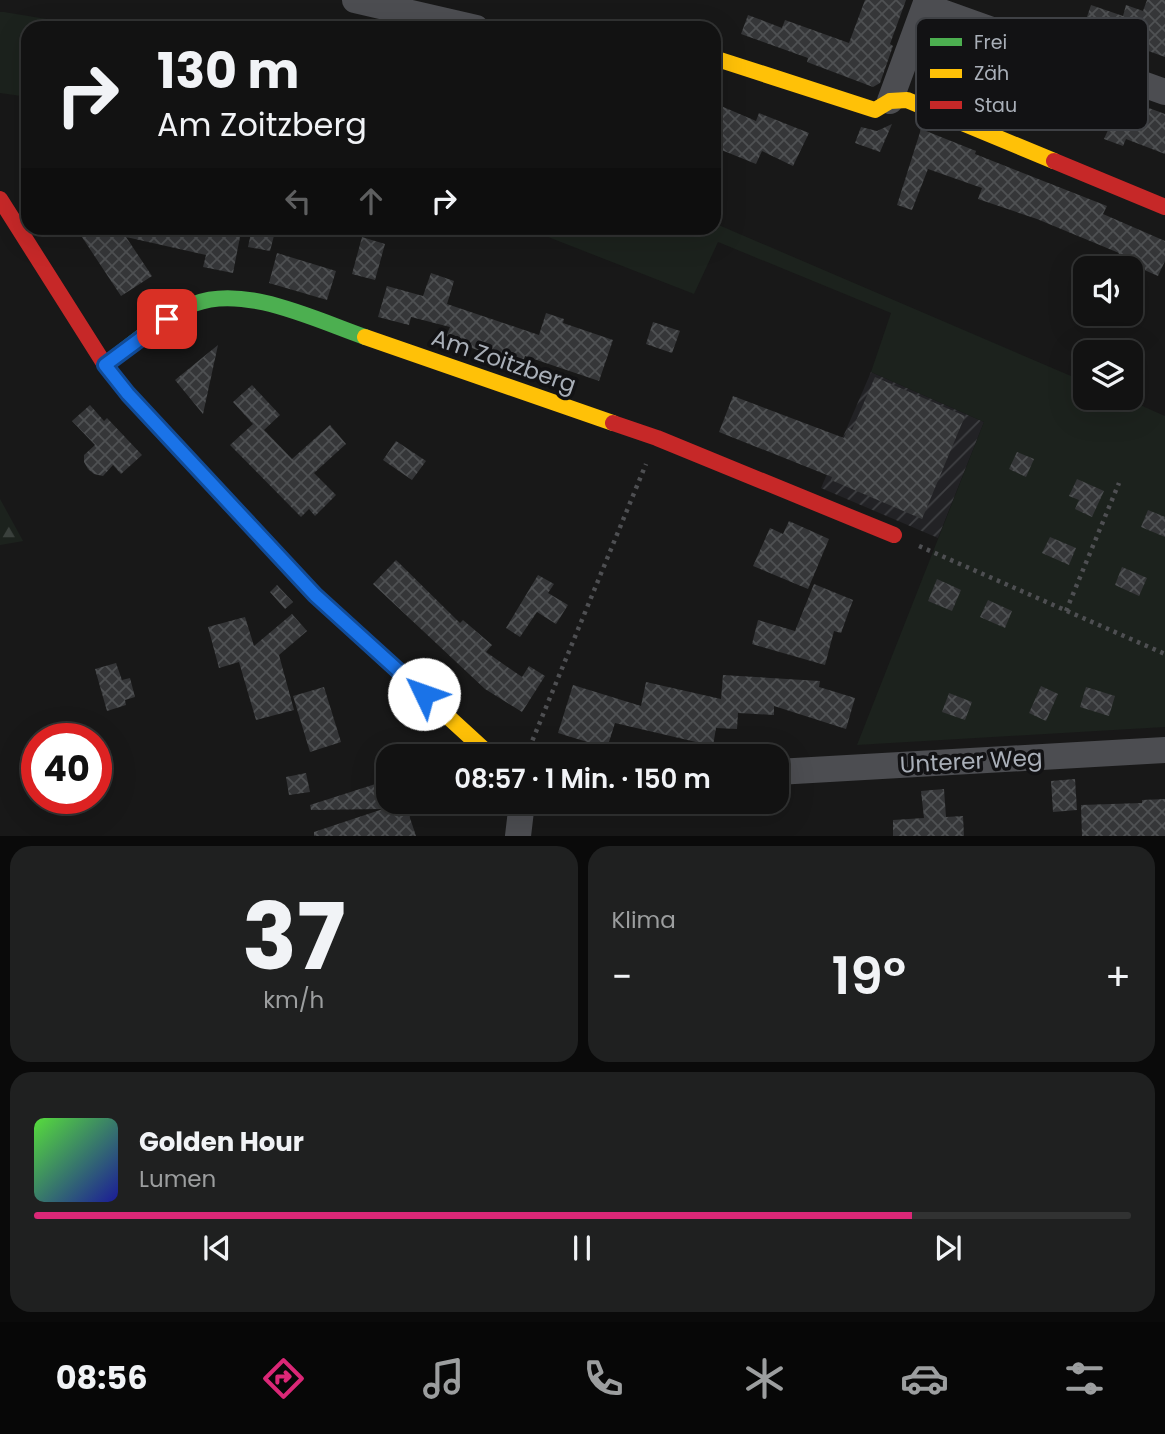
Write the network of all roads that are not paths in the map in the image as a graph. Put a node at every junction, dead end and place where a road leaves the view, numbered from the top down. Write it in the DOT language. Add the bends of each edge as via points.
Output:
graph roads {
  1 [pos="355,0"];
  2 [pos="926,3"];
  3 [pos="966,18"];
  4 [pos="446,21"];
  5 [pos="916,30"];
  6 [pos="721,60"];
  7 [pos="1148,86"];
  8 [pos="1165,92"];
  9 [pos="890,101"];
  10 [pos="916,104"];
  11 [pos="979,130"];
  12 [pos="0,199"];
  13 [pos="1165,207"];
  14 [pos="21,232"];
  15 [pos="23,235"];
  16 [pos="105,365"];
  17 [pos="894,535"];
  18 [pos="478,744"];
  19 [pos="1165,750"];
  20 [pos="789,771"];
  21 [pos="521,814"];
  22 [pos="518,835"];
  1 -- 4 [label="street"];
  2 -- 3 [label="street"];
  5 -- 9 [label="street"];
  6 -- 9 [label="street" via="875,110"];
  7 -- 8 [label="street"];
  9 -- 10 [label="street"];
  11 -- 13 [label="street"];
  12 -- 14 [label="street"];
  15 -- 16 [label="street"];
  16 -- 17 [label="street, Am Zoitzberg" via="201,300 229,297 282,308 657,438"];
  16 -- 18 [label="street" via="315,595"];
  19 -- 20 [label="street, Unterer Weg"];
  21 -- 22 [label="street"];
}
